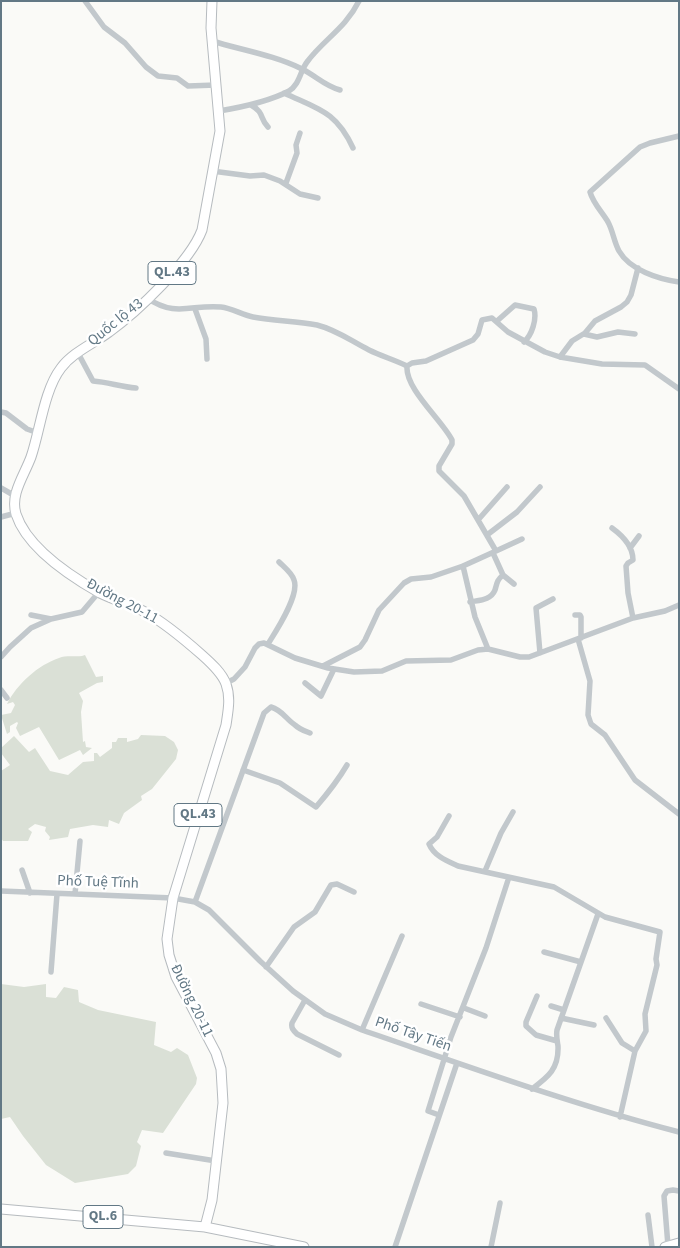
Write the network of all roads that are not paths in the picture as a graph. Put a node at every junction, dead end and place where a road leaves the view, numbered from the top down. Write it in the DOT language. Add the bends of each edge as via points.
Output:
graph roads {
  1 [pos="85,1"];
  2 [pos="212,1"];
  3 [pos="359,1"];
  4 [pos="212,41"];
  5 [pos="303,70"];
  6 [pos="216,85"];
  7 [pos="340,90"];
  8 [pos="284,93"];
  9 [pos="251,105"];
  10 [pos="219,111"];
  11 [pos="268,126"];
  12 [pos="300,133"];
  13 [pos="679,136"];
  14 [pos="353,148"];
  15 [pos="212,171"];
  16 [pos="286,183"];
  17 [pos="318,198"];
  18 [pos="638,268"];
  19 [pos="679,282"];
  20 [pos="147,298"];
  21 [pos="195,309"];
  22 [pos="497,321"];
  23 [pos="584,334"];
  24 [pos="634,334"];
  25 [pos="524,342"];
  26 [pos="78,353"];
  27 [pos="560,357"];
  28 [pos="207,359"];
  29 [pos="407,366"];
  30 [pos="136,388"];
  31 [pos="679,390"];
  32 [pos="1,412"];
  33 [pos="38,433"];
  34 [pos="507,487"];
  35 [pos="540,487"];
  36 [pos="1,488"];
  37 [pos="15,496"];
  38 [pos="16,513"];
  39 [pos="1,517"];
  40 [pos="478,520"];
  41 [pos="612,528"];
  42 [pos="487,535"];
  43 [pos="639,536"];
  44 [pos="522,540"];
  45 [pos="630,548"];
  46 [pos="494,552"];
  47 [pos="279,562"];
  48 [pos="463,566"];
  49 [pos="503,575"];
  50 [pos="514,584"];
  51 [pos="99,592"];
  52 [pos="553,599"];
  53 [pos="470,602"];
  54 [pos="679,605"];
  55 [pos="31,615"];
  56 [pos="575,615"];
  57 [pos="633,618"];
  58 [pos="51,619"];
  59 [pos="580,638"];
  60 [pos="268,644"];
  61 [pos="488,649"];
  62 [pos="540,653"];
  63 [pos="1,657"];
  64 [pos="323,666"];
  65 [pos="334,669"];
  66 [pos="305,683"];
  67 [pos="226,684"];
  68 [pos="1,690"];
  69 [pos="7,698"];
  70 [pos="310,733"];
  71 [pos="347,765"];
  72 [pos="243,770"];
  73 [pos="513,812"];
  74 [pos="679,814"];
  75 [pos="449,816"];
  76 [pos="80,841"];
  77 [pos="22,870"];
  78 [pos="485,871"];
  79 [pos="509,876"];
  80 [pos="4,891"];
  81 [pos="30,892"];
  82 [pos="354,892"];
  83 [pos="57,894"];
  84 [pos="76,894"];
  85 [pos="173,898"];
  86 [pos="195,902"];
  87 [pos="598,914"];
  88 [pos="402,936"];
  89 [pos="544,952"];
  90 [pos="581,962"];
  91 [pos="266,967"];
  92 [pos="51,972"];
  93 [pos="537,996"];
  94 [pos="305,1000"];
  95 [pos="421,1004"];
  96 [pos="551,1006"];
  97 [pos="464,1008"];
  98 [pos="564,1010"];
  99 [pos="485,1016"];
  100 [pos="460,1017"];
  101 [pos="562,1018"];
  102 [pos="606,1018"];
  103 [pos="594,1025"];
  104 [pos="362,1030"];
  105 [pos="557,1041"];
  106 [pos="635,1051"];
  107 [pos="339,1055"];
  108 [pos="444,1059"];
  109 [pos="457,1063"];
  110 [pos="532,1089"];
  111 [pos="439,1115"];
  112 [pos="620,1117"];
  113 [pos="679,1132"];
  114 [pos="166,1153"];
  115 [pos="216,1161"];
  116 [pos="679,1191"];
  117 [pos="500,1203"];
  118 [pos="1,1209"];
  119 [pos="648,1215"];
  120 [pos="205,1226"];
  121 [pos="679,1243"];
  122 [pos="666,1246"];
  123 [pos="304,1247"];
  124 [pos="395,1247"];
  125 [pos="491,1247"];
  126 [pos="652,1247"];
  1 -- 6 [label="street" via="104,28 125,43 158,76 177,78 188,86"];
  2 -- 4 [label="highway, Quốc lộ 43 / QL.43"];
  3 -- 5 [label="street" via="350,17"];
  4 -- 5 [label="street"];
  4 -- 6 [label="highway, Quốc lộ 43 / QL.43"];
  5 -- 7 [label="street"];
  5 -- 8 [label="street" via="297,82"];
  6 -- 10 [label="highway, Quốc lộ 43 / QL.43"];
  8 -- 9 [label="street"];
  8 -- 14 [label="street" via="328,113 341,125"];
  9 -- 10 [label="street"];
  9 -- 11 [label="street" via="260,111"];
  10 -- 15 [label="highway, Quốc lộ 43 / QL.43" via="220,131"];
  12 -- 16 [label="street" via="297,153"];
  13 -- 18 [label="street" via="640,147 590,192 609,224 619,251"];
  15 -- 16 [label="street" via="264,175"];
  15 -- 20 [label="highway, Quốc lộ 43 / QL.43" via="202,230 196,245"];
  16 -- 17 [label="street" via="300,194"];
  18 -- 19 [label="street" via="659,278"];
  18 -- 23 [label="street" via="627,302 595,321"];
  20 -- 21 [label="street" via="174,309"];
  20 -- 26 [label="highway, Quốc lộ 43 / QL.43" via="110,331"];
  21 -- 28 [label="street" via="206,339"];
  21 -- 29 [label="street" via="227,308 253,317 319,326"];
  22 -- 25 [label="street"];
  22 -- 25 [label="street" via="515,305 534,309 532,330"];
  22 -- 29 [label="street" via="484,319 473,340"];
  23 -- 24 [label="street" via="597,337 618,332"];
  23 -- 27 [label="street" via="572,341"];
  25 -- 27 [label="street"];
  26 -- 30 [label="street" via="92,381"];
  26 -- 33 [label="highway, Quốc lộ 43 / QL.43" via="55,377"];
  27 -- 31 [label="street" via="602,364 645,365"];
  29 -- 40 [label="street" via="412,384 452,440 438,469 461,491"];
  32 -- 33 [label="street"];
  33 -- 37 [label="highway, Quốc lộ 43 / QL.43"];
  34 -- 40 [label="street"];
  35 -- 42 [label="street" via="517,512"];
  36 -- 37 [label="street"];
  37 -- 38 [label="highway, Đường 20-11 / QL.43"];
  38 -- 39 [label="street"];
  38 -- 51 [label="highway, Đường 20-11 / QL.43" via="27,537 60,566"];
  40 -- 42 [label="street"];
  41 -- 45 [label="street"];
  42 -- 46 [label="street"];
  43 -- 45 [label="street"];
  44 -- 46 [label="street"];
  45 -- 57 [label="street" via="634,558 627,564 627,574"];
  46 -- 48 [label="street"];
  46 -- 49 [label="street"];
  47 -- 60 [label="street" via="294,578 295,588"];
  48 -- 53 [label="street"];
  48 -- 64 [label="street" via="404,582 379,610 360,647"];
  49 -- 50 [label="street"];
  49 -- 53 [label="street" via="492,596"];
  51 -- 58 [label="street" via="82,612"];
  51 -- 67 [label="highway, Đường 20-11 / QL.43" via="155,619 212,664"];
  52 -- 62 [label="street" via="536,608"];
  53 -- 61 [label="street"];
  54 -- 57 [label="street"];
  55 -- 58 [label="street"];
  56 -- 59 [label="street" via="581,618"];
  57 -- 59 [label="street"];
  58 -- 63 [label="street" via="31,628"];
  59 -- 62 [label="street"];
  59 -- 74 [label="street" via="590,681 588,715 591,724 608,739 635,780"];
  60 -- 64 [label="street" via="295,658"];
  60 -- 67 [label="street" via="259,644 245,667"];
  61 -- 62 [label="street" via="525,658"];
  61 -- 65 [label="street" via="444,661 406,661 377,672"];
  64 -- 65 [label="street"];
  65 -- 66 [label="street" via="321,696"];
  67 -- 85 [label="highway, Đường 20-11 / QL.43" via="230,704 226,725"];
  68 -- 69 [label="street"];
  70 -- 72 [label="street" via="297,727 275,708 267,709"];
  71 -- 72 [label="street" via="316,807 280,783"];
  72 -- 86 [label="street"];
  73 -- 78 [label="street" via="500,833"];
  75 -- 78 [label="street" via="429,846 432,851 458,866"];
  76 -- 84 [label="street"];
  77 -- 81 [label="street"];
  78 -- 79 [label="street"];
  79 -- 87 [label="street" via="554,887"];
  79 -- 97 [label="street"];
  80 -- 81 [label="street, Phố Tuệ Tĩnh"];
  81 -- 83 [label="street, Phố Tuệ Tĩnh"];
  82 -- 91 [label="street" via="337,884 331,885 315,912 294,926"];
  83 -- 84 [label="street, Phố Tuệ Tĩnh"];
  83 -- 92 [label="street"];
  84 -- 85 [label="street, Phố Tuệ Tĩnh"];
  85 -- 86 [label="street, Phố Tây Tiến"];
  85 -- 115 [label="highway, Đường 20-11 / QL.43" via="167,939 169,956 221,1069 223,1102"];
  86 -- 91 [label="street, Phố Tây Tiến" via="209,910"];
  87 -- 90 [label="street"];
  87 -- 106 [label="street" via="660,932 657,965 645,1014 646,1031"];
  88 -- 104 [label="street"];
  89 -- 90 [label="street"];
  90 -- 98 [label="street"];
  91 -- 94 [label="street, Phố Tây Tiến"];
  93 -- 105 [label="street" via="526,1026 536,1035"];
  94 -- 104 [label="street, Phố Tây Tiến" via="325,1014"];
  94 -- 107 [label="street" via="292,1023 293,1030"];
  95 -- 100 [label="street"];
  96 -- 98 [label="street"];
  97 -- 99 [label="street"];
  97 -- 100 [label="street"];
  98 -- 101 [label="street"];
  100 -- 108 [label="street"];
  101 -- 103 [label="street"];
  101 -- 105 [label="street" via="556,1030"];
  102 -- 106 [label="street" via="622,1043"];
  104 -- 108 [label="street, Phố Tây Tiến"];
  105 -- 110 [label="street" via="554,1070"];
  106 -- 112 [label="street"];
  108 -- 109 [label="street, Phố Tây Tiến"];
  108 -- 111 [label="street" via="428,1111"];
  109 -- 110 [label="street"];
  109 -- 111 [label="street, Phố Tây Tiến"];
  110 -- 112 [label="street"];
  111 -- 124 [label="street, Phố Tây Tiến"];
  112 -- 113 [label="street"];
  114 -- 115 [label="street"];
  115 -- 120 [label="highway, Đường 20-11 / QL.43" via="212,1200"];
  116 -- 122 [label="street" via="673,1190 664,1196"];
  117 -- 125 [label="street"];
  118 -- 120 [label="highway, QL.6"];
  119 -- 126 [label="street"];
  120 -- 123 [label="highway, QL.6"];
  121 -- 122 [label="highway"];
}
